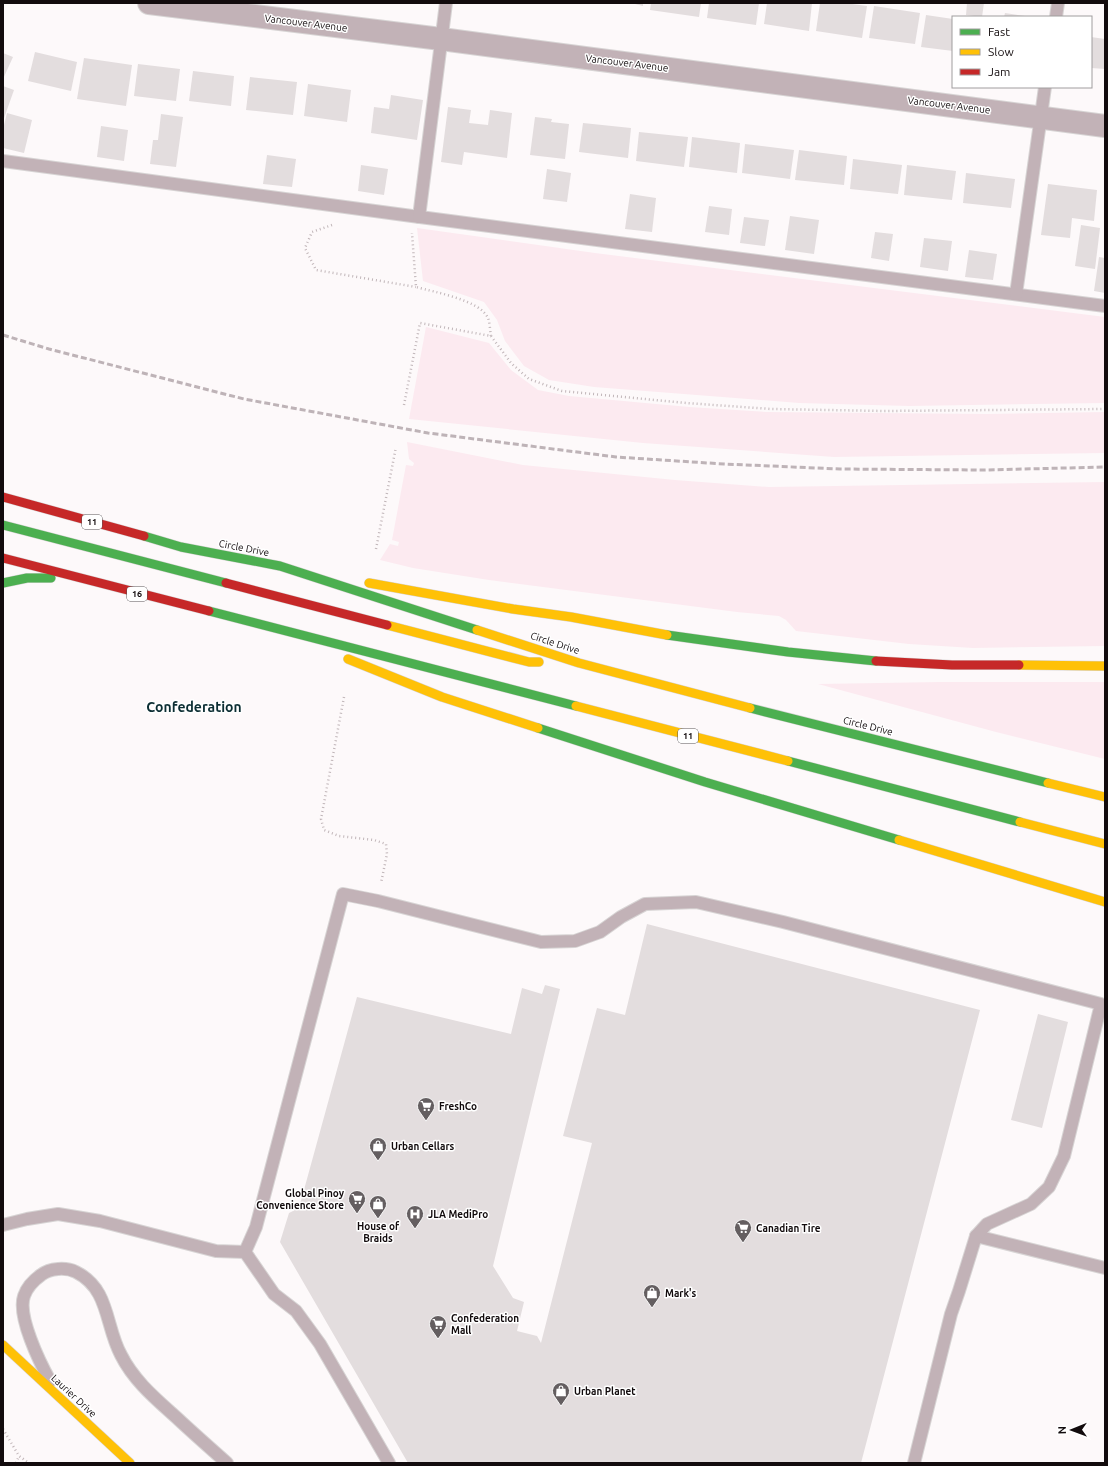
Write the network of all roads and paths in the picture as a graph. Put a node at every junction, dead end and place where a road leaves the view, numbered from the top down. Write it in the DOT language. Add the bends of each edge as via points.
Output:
graph roads {
  1 [pos="149,3"];
  2 [pos="446,3"];
  3 [pos="1058,3"];
  4 [pos="268,11"];
  5 [pos="1056,16"];
  6 [pos="441,39"];
  7 [pos="1045,88"];
  8 [pos="1040,117"];
  9 [pos="1105,126"];
  10 [pos="3,161"];
  11 [pos="419,217"];
  12 [pos="339,226"];
  13 [pos="412,235"];
  14 [pos="416,287"];
  15 [pos="1016,294"];
  16 [pos="1105,306"];
  17 [pos="491,336"];
  18 [pos="404,405"];
  19 [pos="1105,409"];
  20 [pos="396,446"];
  21 [pos="3,497"];
  22 [pos="3,526"];
  23 [pos="376,549"];
  24 [pos="3,558"];
  25 [pos="280,566"];
  26 [pos="3,583"];
  27 [pos="96,584"];
  28 [pos="271,627"];
  29 [pos="578,663"];
  30 [pos="1105,666"];
  31 [pos="344,697"];
  32 [pos="1105,797"];
  33 [pos="1105,844"];
  34 [pos="378,902"];
  35 [pos="1105,902"];
  36 [pos="3,1225"];
  37 [pos="976,1236"];
  38 [pos="245,1252"];
  39 [pos="1105,1268"];
  40 [pos="3,1345"];
  41 [pos="61,1400"];
  42 [pos="3,1429"];
  43 [pos="19,1456"];
  44 [pos="16,1463"];
  45 [pos="29,1463"];
  46 [pos="130,1463"];
  47 [pos="227,1463"];
  48 [pos="389,1463"];
  49 [pos="914,1463"];
  1 -- 4 [label="street, Vancouver Avenue"];
  2 -- 6 [label="lane"];
  3 -- 5 [label="lane"];
  4 -- 6 [label="street, Vancouver Avenue"];
  6 -- 8 [label="street, Vancouver Avenue"];
  6 -- 11 [label="lane"];
  7 -- 8 [label="lane"];
  8 -- 9 [label="street, Vancouver Avenue"];
  8 -- 15 [label="lane"];
  10 -- 11 [label="lane"];
  11 -- 15 [label="lane"];
  12 -- 14 [label="path" via="331,225 312,232 305,248 316,270"];
  13 -- 14 [label="path"];
  14 -- 17 [label="path" via="454,297 480,308 488,318"];
  15 -- 16 [label="lane"];
  17 -- 18 [label="path" via="420,323"];
  17 -- 19 [label="path" via="511,364 529,379 562,391 771,409"];
  20 -- 23 [label="path"];
  21 -- 25 [label="main road, Circle Drive / 11" via="181,547"];
  22 -- 29 [label="main road" via="529,662"];
  24 -- 27 [label="main road, 16"];
  25 -- 29 [label="main road, Circle Drive / 11"];
  25 -- 30 [label="main road" via="678,637 788,652 862,660 952,665"];
  26 -- 27 [label="main road, 16" via="42,577"];
  27 -- 28 [label="main road, 16"];
  28 -- 33 [label="main road, 11"];
  28 -- 35 [label="main road" via="464,705 705,782"];
  29 -- 32 [label="main road, Circle Drive / 11"];
  31 -- 34 [label="path" via="321,819 324,830 339,836 386,844 387,854"];
  34 -- 37 [label="lane" via="542,942 575,941 600,932 645,904 696,902 1102,1004 1064,1156 1049,1187 1031,1204 986,1224"];
  34 -- 38 [label="lane" via="343,894 256,1227"];
  36 -- 38 [label="lane" via="58,1214 100,1221 216,1251"];
  37 -- 39 [label="lane"];
  37 -- 49 [label="lane" via="951,1314"];
  38 -- 48 [label="lane" via="274,1294 296,1311 320,1344"];
  40 -- 41 [label="main road, Laurier Drive"];
  41 -- 46 [label="main road, Laurier Drive"];
  41 -- 47 [label="lane" via="32,1344 24,1313 24,1296 32,1283 43,1273 59,1269 74,1272 89,1280 100,1294 120,1355 135,1377 152,1396"];
  42 -- 43 [label="path"];
  43 -- 44 [label="path"];
  43 -- 45 [label="path"];
}
